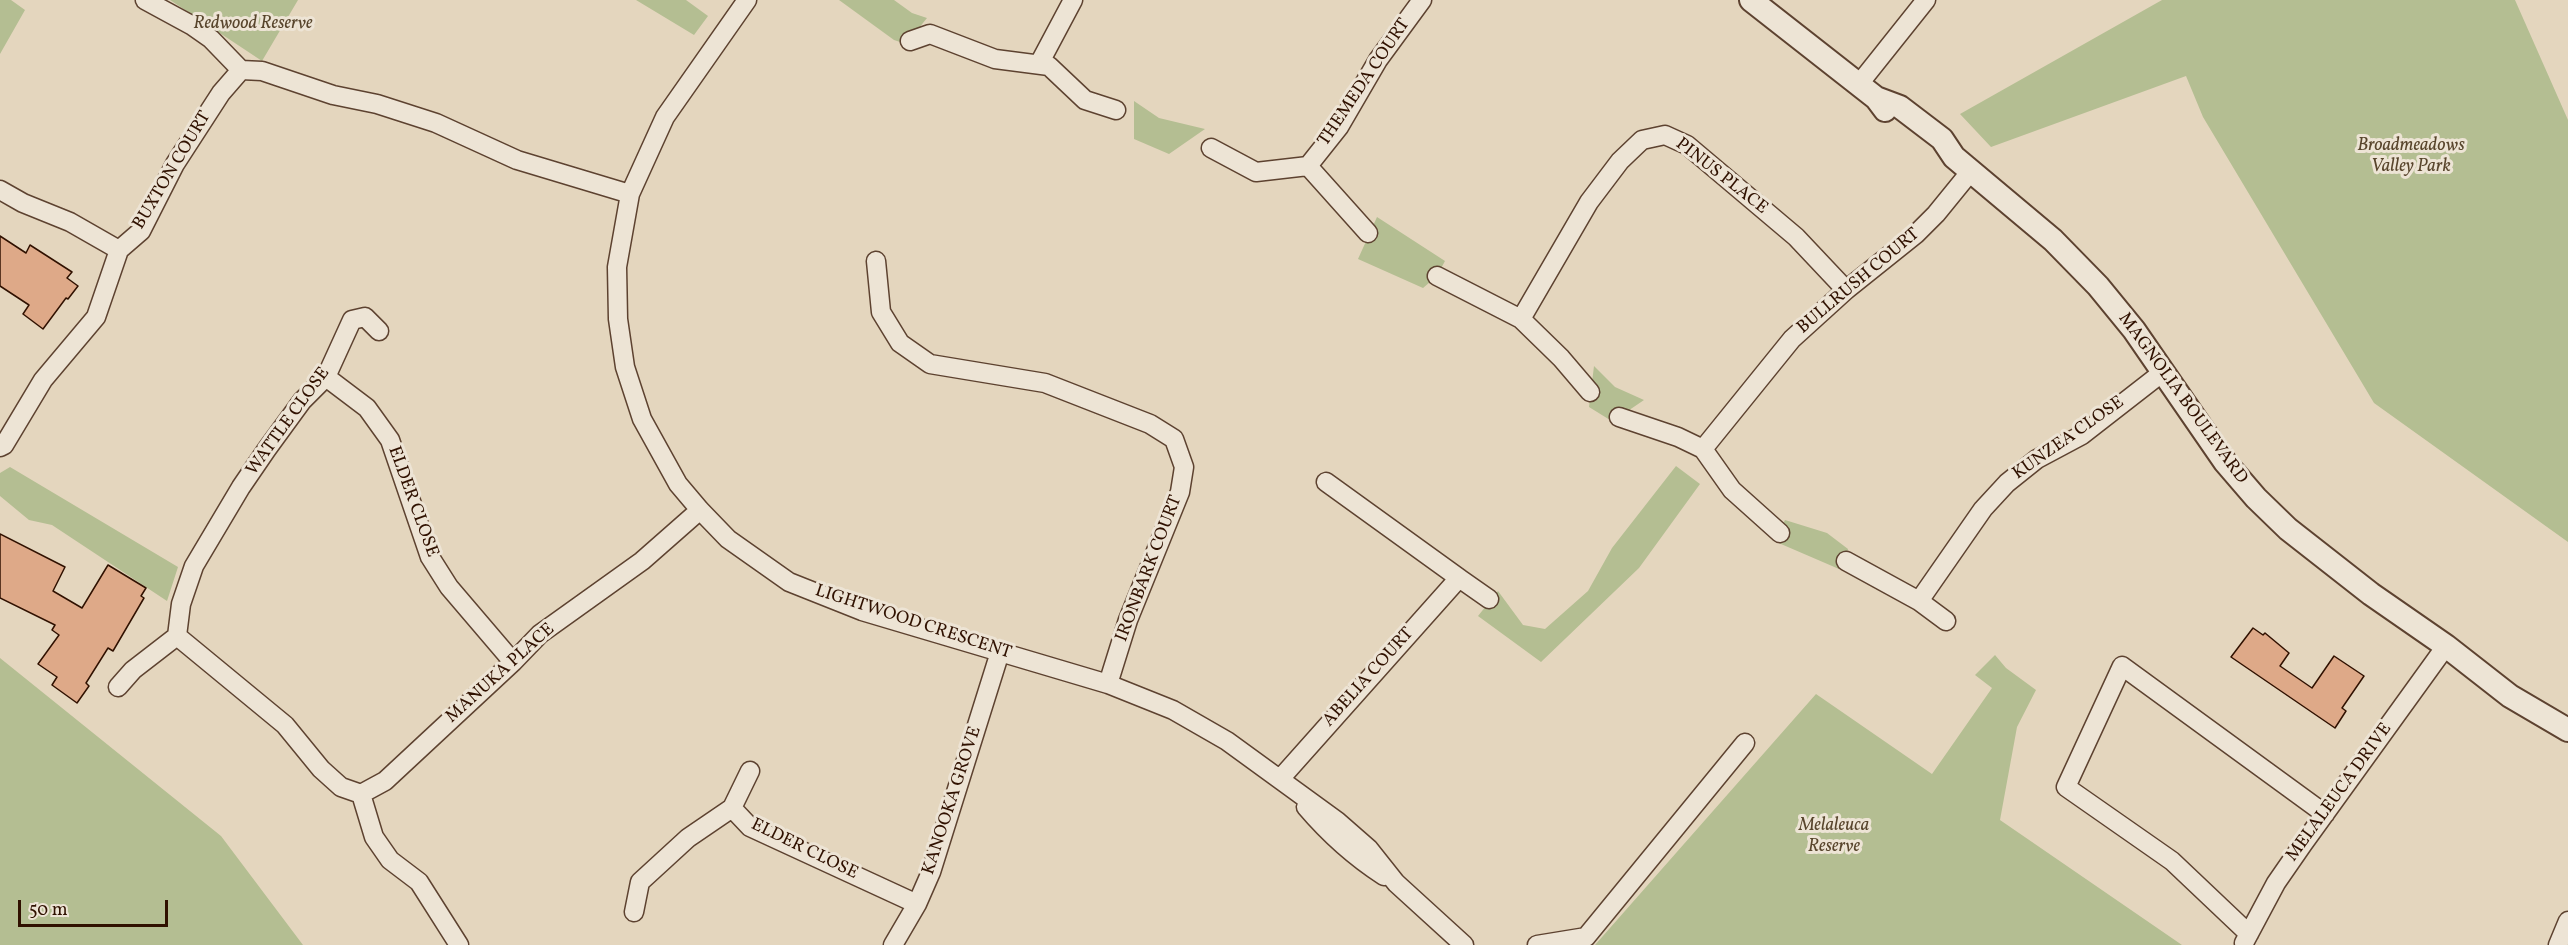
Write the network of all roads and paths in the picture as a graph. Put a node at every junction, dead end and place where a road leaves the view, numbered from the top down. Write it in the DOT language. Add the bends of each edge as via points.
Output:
graph roads {
  1 [pos="145,0"];
  2 [pos="747,0"];
  3 [pos="1073,0"];
  4 [pos="1422,0"];
  5 [pos="1751,0"];
  6 [pos="1926,0"];
  7 [pos="910,41"];
  8 [pos="1039,64"];
  9 [pos="241,70"];
  10 [pos="1867,91"];
  11 [pos="1116,110"];
  12 [pos="1211,148"];
  13 [pos="1963,164"];
  14 [pos="1308,166"];
  15 [pos="0,190"];
  16 [pos="630,194"];
  17 [pos="1368,234"];
  18 [pos="119,250"];
  19 [pos="876,261"];
  20 [pos="1437,276"];
  21 [pos="1846,290"];
  22 [pos="1521,320"];
  23 [pos="379,330"];
  24 [pos="2163,372"];
  25 [pos="326,377"];
  26 [pos="1590,392"];
  27 [pos="1619,417"];
  28 [pos="0,447"];
  29 [pos="1703,449"];
  30 [pos="1326,482"];
  31 [pos="700,510"];
  32 [pos="1780,533"];
  33 [pos="1846,561"];
  34 [pos="1460,578"];
  35 [pos="1489,599"];
  36 [pos="1919,601"];
  37 [pos="1946,621"];
  38 [pos="177,636"];
  39 [pos="2446,646"];
  40 [pos="1000,652"];
  41 [pos="513,662"];
  42 [pos="1108,684"];
  43 [pos="118,687"];
  44 [pos="2568,730"];
  45 [pos="1745,743"];
  46 [pos="750,771"];
  47 [pos="1285,783"];
  48 [pos="361,794"];
  49 [pos="732,808"];
  50 [pos="2325,814"];
  51 [pos="916,904"];
  52 [pos="634,912"];
  53 [pos="2568,921"];
  54 [pos="2246,940"];
  55 [pos="459,945"];
  56 [pos="893,945"];
  57 [pos="1464,945"];
  58 [pos="1537,945"];
  59 [pos="2558,945"];
  1 -- 9 [label="street" via="211,39"];
  2 -- 16 [label="street, LIGHTWOOD CRESCENT" via="665,117"];
  3 -- 8 [label="street"];
  4 -- 14 [label="street, THEMEDA COURT" via="1378,60 1339,127"];
  5 -- 10 [label="street, MAGNOLIA BOULEVARD"];
  6 -- 10 [label="street"];
  7 -- 8 [label="street" via="930,34 995,59"];
  8 -- 11 [label="street" via="1049,66 1085,99"];
  9 -- 16 [label="street" via="262,71 333,95 377,104 436,123 517,160"];
  9 -- 18 [label="street, BUXTON COURT" via="221,93 175,164 141,231"];
  10 -- 13 [label="street, MAGNOLIA BOULEVARD" via="1890,118 1922,144"];
  12 -- 14 [label="street, THEMEDA COURT" via="1256,172"];
  13 -- 21 [label="street, BULLRUSH COURT" via="1936,214"];
  13 -- 24 [label="street, MAGNOLIA BOULEVARD" via="2053,240 2083,271 2134,330"];
  14 -- 17 [label="street, THEMEDA COURT"];
  15 -- 18 [label="street"];
  16 -- 31 [label="street, LIGHTWOOD CRESCENT" via="617,267 618,319 625,367 642,419 678,484"];
  18 -- 28 [label="street" via="96,317 43,380"];
  19 -- 42 [label="street, IRONBARK COURT" via="881,312 900,343 930,364 1045,383 1150,424 1174,439 1184,466 1180,492 1128,620"];
  20 -- 22 [label="street"];
  21 -- 22 [label="street, PINUS PLACE" via="1796,237 1687,146 1665,135 1642,140 1620,161 1589,202"];
  21 -- 29 [label="street, BULLRUSH COURT" via="1792,339"];
  22 -- 26 [label="street"];
  23 -- 25 [label="street, WATTLE CLOSE" via="365,317 352,320"];
  24 -- 36 [label="street, KUNZEA CLOSE" via="2082,435 2037,459 2007,483 1983,509"];
  24 -- 39 [label="street, MAGNOLIA BOULEVARD" via="2224,462 2272,514 2371,594"];
  25 -- 38 [label="street, WATTLE CLOSE" via="302,402 241,488 194,566 181,604"];
  25 -- 41 [label="street, ELDER CLOSE" via="367,408 390,440 430,556 449,587"];
  27 -- 29 [label="street"];
  29 -- 32 [label="street" via="1732,490"];
  30 -- 34 [label="street"];
  31 -- 40 [label="street, LIGHTWOOD CRESCENT" via="728,539 789,582 862,611"];
  31 -- 41 [label="street, MANUKA PLACE" via="642,561 540,634"];
  33 -- 36 [label="street"];
  34 -- 35 [label="street"];
  34 -- 47 [label="street, ABELIA COURT"];
  36 -- 37 [label="street"];
  38 -- 43 [label="street" via="133,670"];
  38 -- 48 [label="street" via="285,725 341,788"];
  39 -- 44 [label="street, MAGNOLIA BOULEVARD" via="2510,696"];
  39 -- 50 [label="street, MELALEUCA DRIVE"];
  40 -- 42 [label="street, LIGHTWOOD CRESCENT"];
  40 -- 51 [label="street, KANOOKA GROVE" via="931,872"];
  41 -- 48 [label="street, MANUKA PLACE" via="385,781"];
  42 -- 47 [label="street, LIGHTWOOD CRESCENT" via="1173,710 1227,741"];
  45 -- 58 [label="street" via="1586,938"];
  46 -- 49 [label="street"];
  47 -- 57 [label="street, LIGHTWOOD CRESCENT" via="1328,833 1359,860 1396,883"];
  48 -- 55 [label="street" via="375,837 390,860 419,882"];
  49 -- 51 [label="street, ELDER CLOSE" via="750,827"];
  49 -- 52 [label="street, ELDER CLOSE" via="688,838 640,882"];
  50 -- 54 [label="street, MELALEUCA DRIVE" via="2276,883"];
  50 -- 54 [label="street" via="2122,666 2066,787 2172,861"];
  51 -- 56 [label="street, KANOOKA GROVE"];
  53 -- 59 [label="street"];
}
